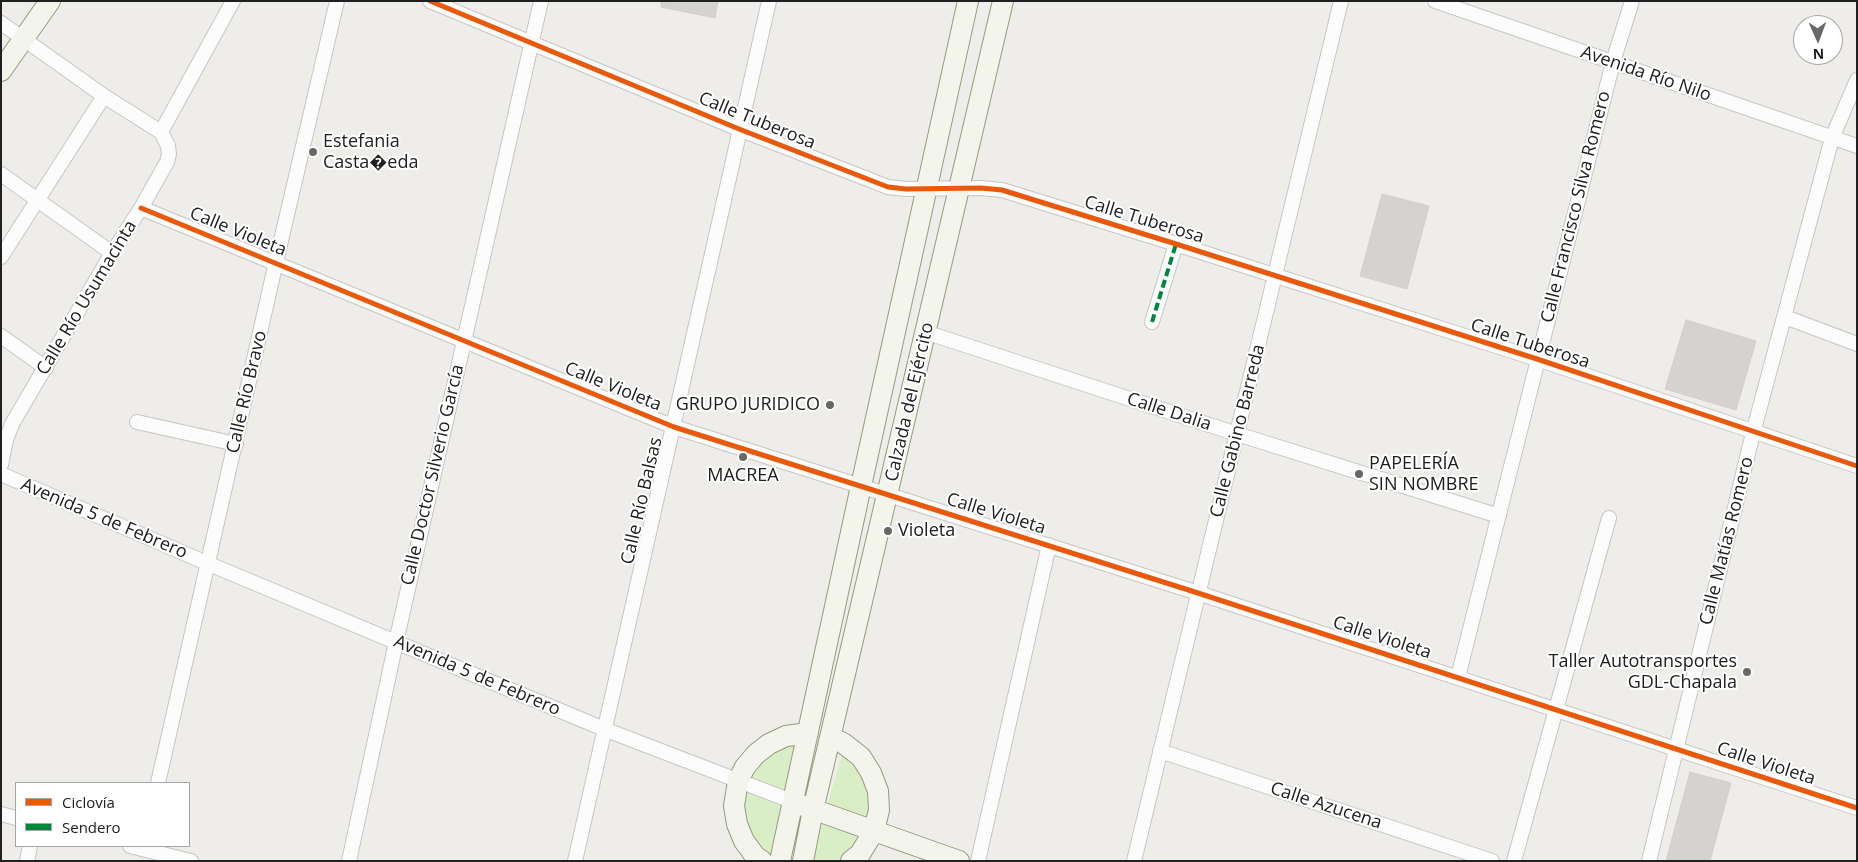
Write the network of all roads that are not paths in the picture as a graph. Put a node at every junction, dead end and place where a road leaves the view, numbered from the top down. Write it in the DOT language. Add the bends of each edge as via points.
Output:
graph roads {
  1 [pos="50,1"];
  2 [pos="233,1"];
  3 [pos="337,1"];
  4 [pos="430,1"];
  5 [pos="541,1"];
  6 [pos="769,1"];
  7 [pos="968,1"];
  8 [pos="1003,1"];
  9 [pos="1341,1"];
  10 [pos="1435,1"];
  11 [pos="1632,1"];
  12 [pos="1,23"];
  13 [pos="24,39"];
  14 [pos="531,43"];
  15 [pos="1613,62"];
  16 [pos="1,71"];
  17 [pos="1857,80"];
  18 [pos="104,96"];
  19 [pos="739,130"];
  20 [pos="160,132"];
  21 [pos="1832,138"];
  22 [pos="1857,146"];
  23 [pos="1,174"];
  24 [pos="960,188"];
  25 [pos="928,189"];
  26 [pos="38,200"];
  27 [pos="141,208"];
  28 [pos="1176,244"];
  29 [pos="112,253"];
  30 [pos="1,257"];
  31 [pos="276,262"];
  32 [pos="1275,276"];
  33 [pos="1785,317"];
  34 [pos="1152,322"];
  35 [pos="926,332"];
  36 [pos="1,336"];
  37 [pos="464,340"];
  38 [pos="1857,344"];
  39 [pos="1536,359"];
  40 [pos="46,368"];
  41 [pos="137,422"];
  42 [pos="674,427"];
  43 [pos="1753,433"];
  44 [pos="1237,434"];
  45 [pos="236,444"];
  46 [pos="1,465"];
  47 [pos="1857,466"];
  48 [pos="1,474"];
  49 [pos="861,486"];
  50 [pos="888,494"];
  51 [pos="1499,516"];
  52 [pos="1609,518"];
  53 [pos="1049,545"];
  54 [pos="209,564"];
  55 [pos="1198,593"];
  56 [pos="396,642"];
  57 [pos="1458,676"];
  58 [pos="1557,709"];
  59 [pos="604,729"];
  60 [pos="808,733"];
  61 [pos="831,737"];
  62 [pos="1677,749"];
  63 [pos="1160,751"];
  64 [pos="738,781"];
  65 [pos="158,782"];
  66 [pos="794,802"];
  67 [pos="1857,808"];
  68 [pos="813,810"];
  69 [pos="1,814"];
  70 [pos="15,818"];
  71 [pos="874,831"];
  72 [pos="30,847"];
  73 [pos="139,850"];
  74 [pos="27,861"];
  75 [pos="191,861"];
  76 [pos="349,861"];
  77 [pos="575,861"];
  78 [pos="762,861"];
  79 [pos="780,861"];
  80 [pos="803,861"];
  81 [pos="851,861"];
  82 [pos="959,861"];
  83 [pos="978,861"];
  84 [pos="1134,861"];
  85 [pos="1492,861"];
  86 [pos="1514,861"];
  87 [pos="1649,861"];
  1 -- 13 [label="main road"];
  2 -- 20 [label="street"];
  3 -- 31 [label="street, Calle Río Bravo"];
  4 -- 14 [label="street, Calle Tuberosa"];
  5 -- 14 [label="street, Calle Doctor Silverio García"];
  6 -- 19 [label="street, Calle Río Balsas"];
  7 -- 25 [label="main road, Calzada del Ejército"];
  8 -- 24 [label="main road, Calzada del Ejército"];
  9 -- 32 [label="street, Calle Gabino Barreda"];
  10 -- 15 [label="street, Avenida Río Nilo"];
  11 -- 15 [label="street, Calle Francisco Silva Romero"];
  12 -- 13 [label="street"];
  13 -- 16 [label="main road"];
  13 -- 18 [label="street"];
  14 -- 19 [label="street, Calle Tuberosa"];
  14 -- 37 [label="street, Calle Doctor Silverio García"];
  15 -- 21 [label="street, Avenida Río Nilo"];
  15 -- 39 [label="street, Calle Francisco Silva Romero"];
  17 -- 21 [label="street, Calle Matías Romero"];
  18 -- 20 [label="street"];
  18 -- 26 [label="street"];
  19 -- 25 [label="street, Calle Tuberosa" via="888,187"];
  19 -- 42 [label="street, Calle Río Balsas"];
  20 -- 27 [label="street, Calle Río Usumacinta" via="168,146 167,162"];
  21 -- 22 [label="street, Avenida Río Nilo"];
  21 -- 33 [label="street, Calle Matías Romero"];
  23 -- 26 [label="street"];
  24 -- 25 [label="street, Calle Tuberosa"];
  24 -- 28 [label="street, Calle Tuberosa" via="1002,190"];
  24 -- 35 [label="main road, Calzada del Ejército"];
  25 -- 49 [label="main road, Calzada del Ejército"];
  26 -- 29 [label="street"];
  26 -- 30 [label="street"];
  27 -- 29 [label="street, Calle Río Usumacinta"];
  27 -- 31 [label="street, Calle Violeta"];
  28 -- 32 [label="street, Calle Tuberosa"];
  28 -- 34 [label="street"];
  29 -- 40 [label="street, Calle Río Usumacinta"];
  31 -- 37 [label="street, Calle Violeta"];
  31 -- 45 [label="street, Calle Río Bravo"];
  32 -- 39 [label="street, Calle Tuberosa"];
  32 -- 44 [label="street, Calle Gabino Barreda"];
  33 -- 38 [label="street"];
  33 -- 43 [label="street, Calle Matías Romero"];
  35 -- 44 [label="street, Calle Dalia"];
  35 -- 50 [label="main road, Calzada del Ejército"];
  36 -- 40 [label="street"];
  37 -- 42 [label="street, Calle Violeta"];
  37 -- 56 [label="street, Calle Doctor Silverio García"];
  39 -- 43 [label="street, Calle Tuberosa"];
  39 -- 51 [label="street, Calle Francisco Silva Romero"];
  40 -- 46 [label="street, Calle Río Usumacinta" via="12,424"];
  41 -- 45 [label="street"];
  42 -- 49 [label="street, Calle Violeta"];
  42 -- 59 [label="street, Calle Río Balsas"];
  43 -- 47 [label="street, Calle Tuberosa"];
  43 -- 62 [label="street, Calle Matías Romero"];
  44 -- 51 [label="street, Calle Dalia"];
  44 -- 55 [label="street, Calle Gabino Barreda"];
  45 -- 54 [label="street, Calle Río Bravo"];
  48 -- 54 [label="street, Avenida 5 de Febrero"];
  49 -- 50 [label="street, Calle Violeta"];
  49 -- 60 [label="main road, Calzada del Ejército"];
  50 -- 53 [label="street, Calle Violeta"];
  50 -- 61 [label="main road, Calzada del Ejército"];
  51 -- 57 [label="street, Calle Francisco Silva Romero"];
  52 -- 58 [label="street"];
  53 -- 55 [label="street, Calle Violeta"];
  53 -- 83 [label="street, Calle Violeta"];
  54 -- 56 [label="street, Avenida 5 de Febrero"];
  54 -- 65 [label="street, Calle Río Bravo"];
  55 -- 57 [label="street, Calle Violeta"];
  55 -- 63 [label="street, Calle Gabino Barreda"];
  56 -- 59 [label="street, Avenida 5 de Febrero"];
  56 -- 76 [label="street, Calle Doctor Silverio García"];
  57 -- 58 [label="street, Calle Violeta"];
  58 -- 62 [label="street, Calle Violeta"];
  58 -- 86 [label="street"];
  59 -- 64 [label="street, Avenida 5 de Febrero"];
  59 -- 77 [label="street, Calle Río Balsas"];
  60 -- 64 [label="main road" via="786,736 769,744 745,767"];
  60 -- 66 [label="main road, Calzada del Ejército"];
  61 -- 68 [label="main road, Calzada del Ejército"];
  61 -- 71 [label="main road" via="861,757 871,773 878,791 879,810"];
  62 -- 67 [label="street, Calle Violeta"];
  62 -- 87 [label="street, Calle Matías Romero"];
  63 -- 84 [label="street, Calle Gabino Barreda"];
  63 -- 85 [label="street, Calle Azucena"];
  64 -- 66 [label="street, Avenida 5 de Febrero"];
  64 -- 78 [label="main road" via="734,806 737,824 744,841"];
  66 -- 68 [label="main road, Avenida 5 de Febrero"];
  66 -- 79 [label="main road, Calzada del Ejército"];
  68 -- 71 [label="main road, Avenida 5 de Febrero"];
  68 -- 80 [label="main road, Calzada del Ejército"];
  69 -- 70 [label="street"];
  71 -- 81 [label="main road" via="860,854"];
  71 -- 82 [label="main road, Avenida 5 de Febrero"];
  72 -- 74 [label="street"];
  73 -- 75 [label="street"];
}
